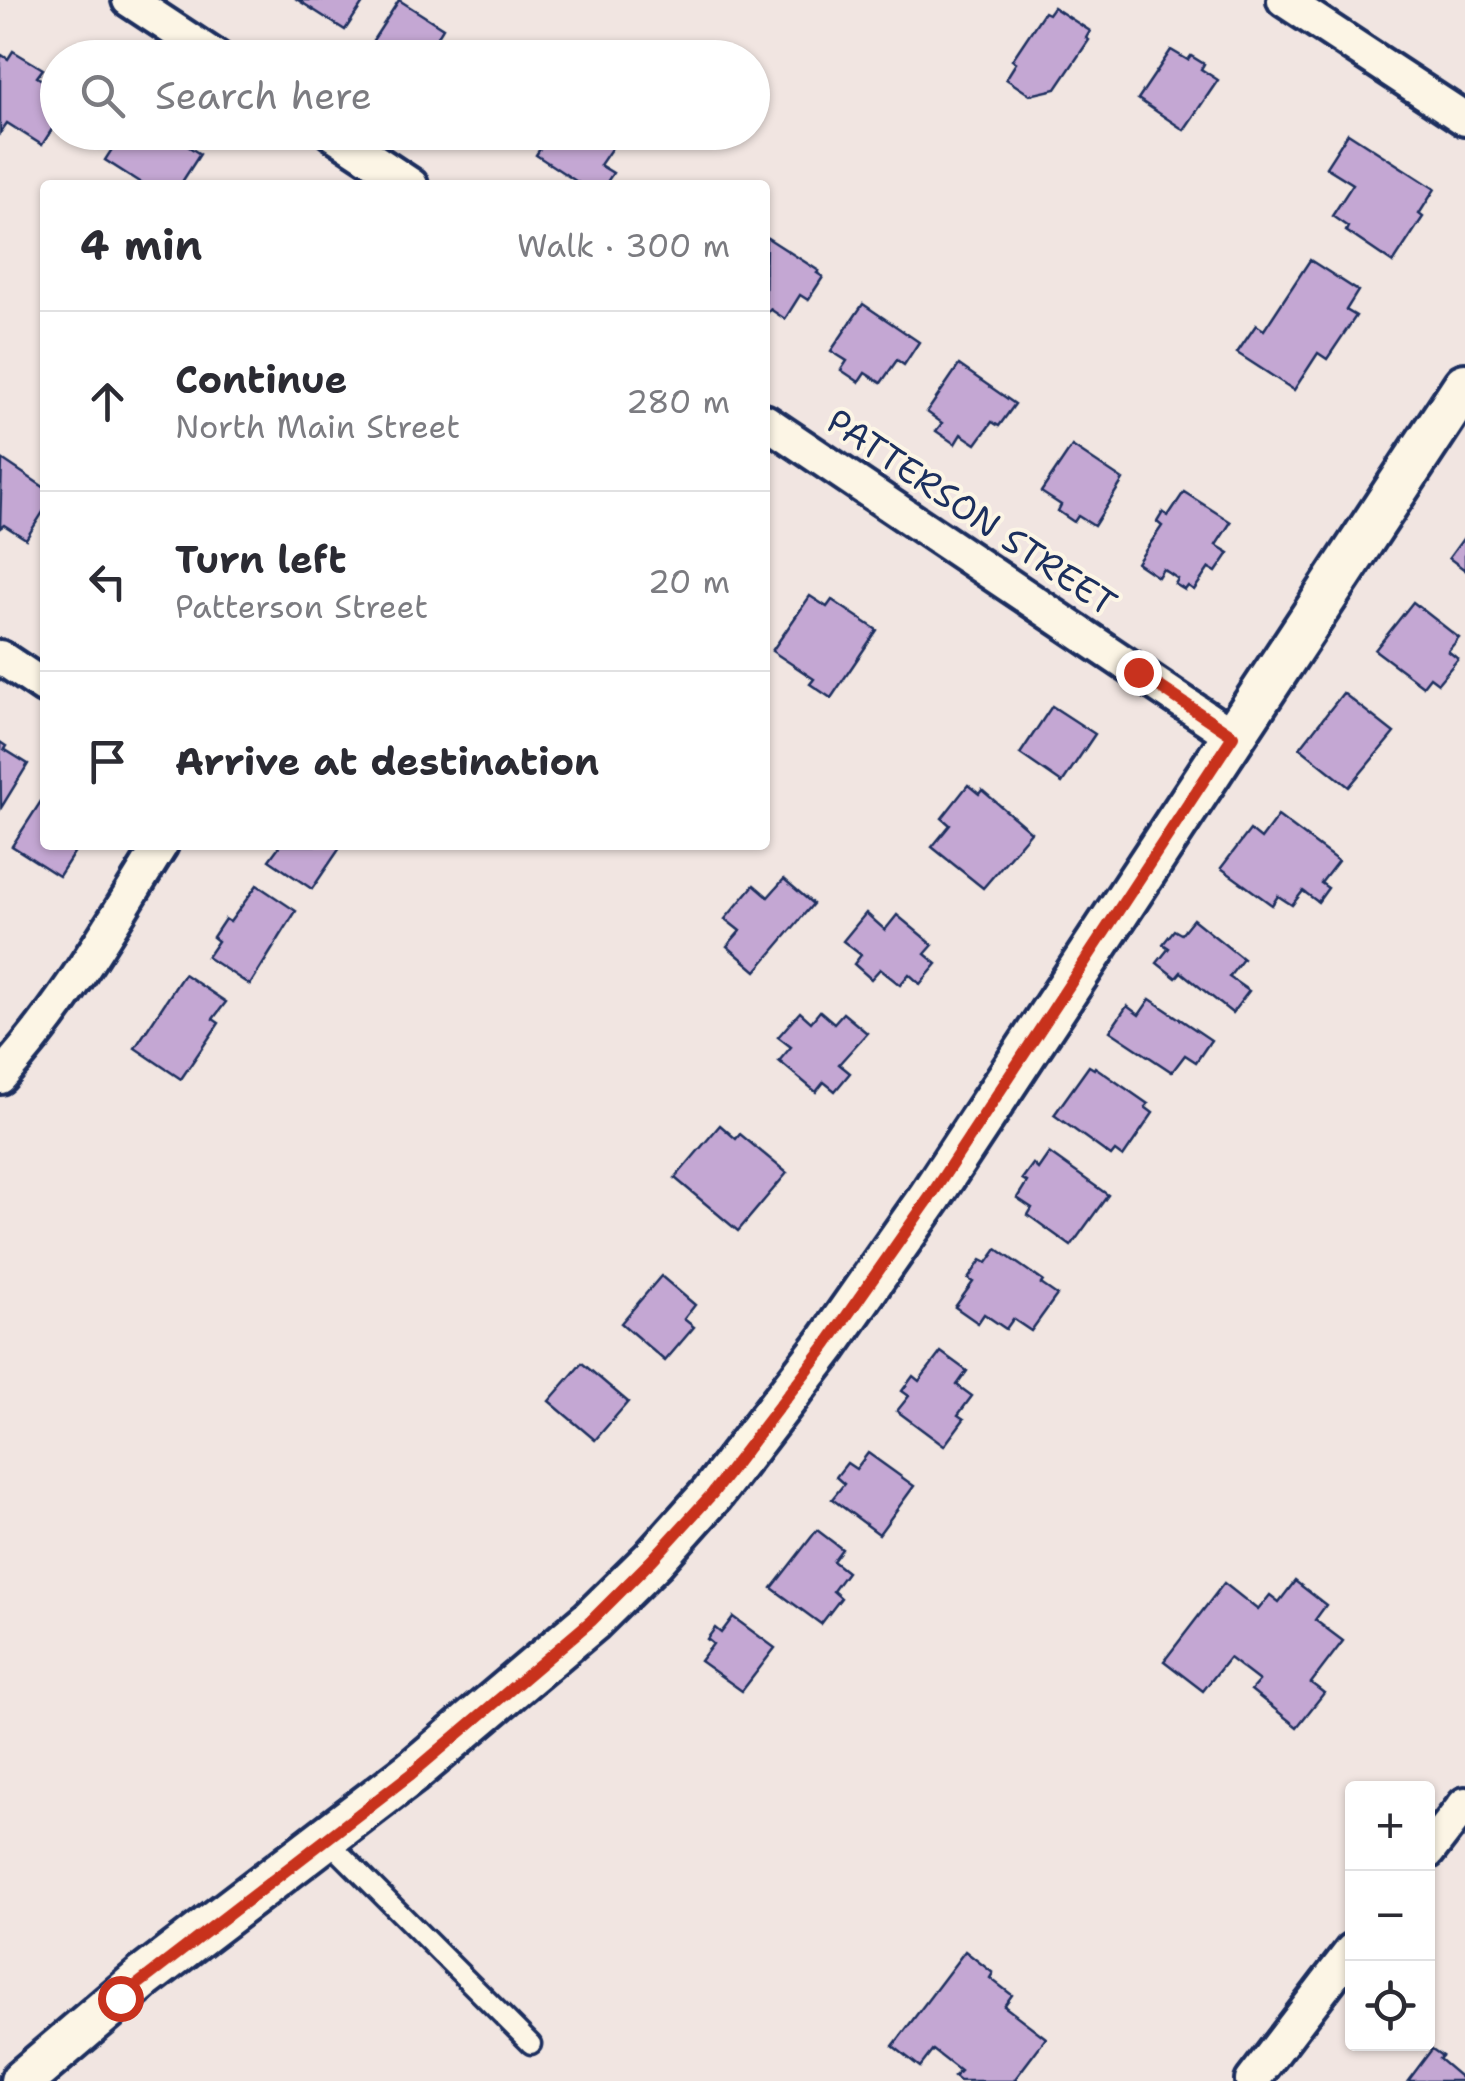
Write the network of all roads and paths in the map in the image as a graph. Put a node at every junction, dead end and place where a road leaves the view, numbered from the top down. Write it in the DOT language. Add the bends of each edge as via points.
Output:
graph roads {
  1 [pos="129,0"];
  2 [pos="1284,0"];
  3 [pos="190,40"];
  4 [pos="1465,119"];
  5 [pos="359,150"];
  6 [pos="404,180"];
  7 [pos="1465,385"];
  8 [pos="770,424"];
  9 [pos="0,657"];
  10 [pos="40,685"];
  11 [pos="1233,736"];
  12 [pos="159,850"];
  13 [pos="0,1077"];
  14 [pos="1465,1804"];
  15 [pos="326,1839"];
  16 [pos="1435,1843"];
  17 [pos="1345,1959"];
  18 [pos="531,2044"];
  19 [pos="22,2081"];
  20 [pos="1252,2081"];
  1 -- 3 [label="street"];
  2 -- 4 [label="street"];
  5 -- 6 [label="street"];
  7 -- 11 [label="street"];
  8 -- 11 [label="street, PATTERSON STREET"];
  9 -- 10 [label="street"];
  11 -- 15 [label="street" via="930,1197 712,1494 591,1621"];
  12 -- 13 [label="street" via="75,980"];
  14 -- 16 [label="street"];
  15 -- 18 [label="lane"];
  15 -- 19 [label="street" via="144,1977"];
  17 -- 20 [label="street"];
}
